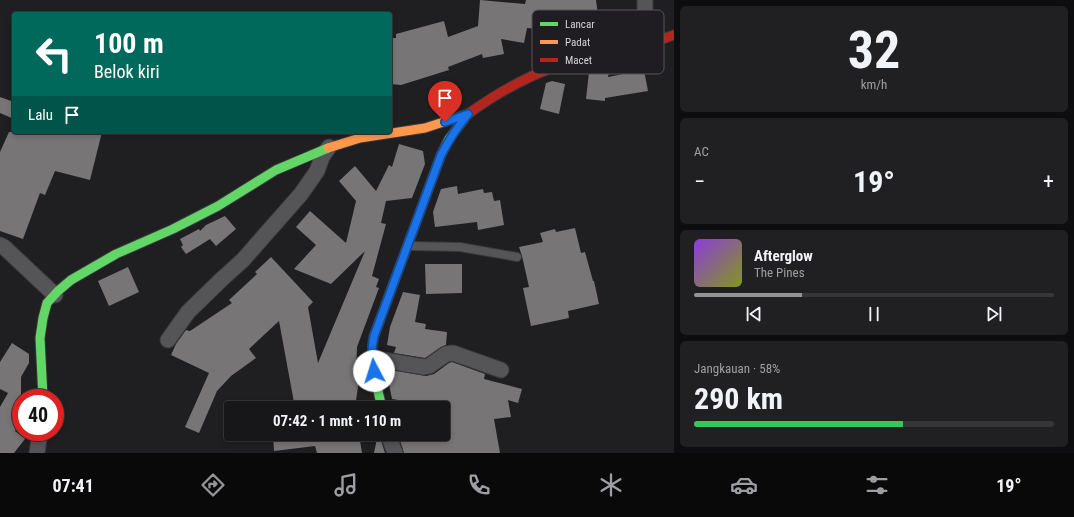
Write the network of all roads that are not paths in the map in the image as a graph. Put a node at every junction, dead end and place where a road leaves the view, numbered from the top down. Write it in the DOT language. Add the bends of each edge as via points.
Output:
graph roads {
  1 [pos="646,0"];
  2 [pos="646,10"];
  3 [pos="674,35"];
  4 [pos="664,38"];
  5 [pos="536,74"];
  6 [pos="468,114"];
  7 [pos="392,133"];
  8 [pos="386,134"];
  9 [pos="329,147"];
  10 [pos="0,245"];
  11 [pos="408,246"];
  12 [pos="517,257"];
  13 [pos="54,295"];
  14 [pos="168,340"];
  15 [pos="372,358"];
  16 [pos="501,370"];
  17 [pos="43,389"];
  18 [pos="380,401"];
  19 [pos="39,441"];
  20 [pos="391,441"];
  21 [pos="37,453"];
  22 [pos="395,453"];
  1 -- 2 [label="street"];
  3 -- 4 [label="street"];
  5 -- 6 [label="street" via="518,82"];
  6 -- 7 [label="street" via="425,128"];
  6 -- 11 [label="street" via="449,139 441,155"];
  8 -- 9 [label="street"];
  9 -- 13 [label="street" via="276,170 218,206 173,229 116,254 71,280"];
  9 -- 14 [label="street" via="301,194 243,260 188,312"];
  10 -- 13 [label="street"];
  11 -- 12 [label="lane" via="460,247"];
  11 -- 15 [label="street" via="374,336"];
  13 -- 17 [label="street" via="47,303 40,338"];
  15 -- 16 [label="street" via="424,367 446,354 453,353"];
  15 -- 18 [label="street"];
  19 -- 21 [label="street"];
  20 -- 22 [label="street"];
}
